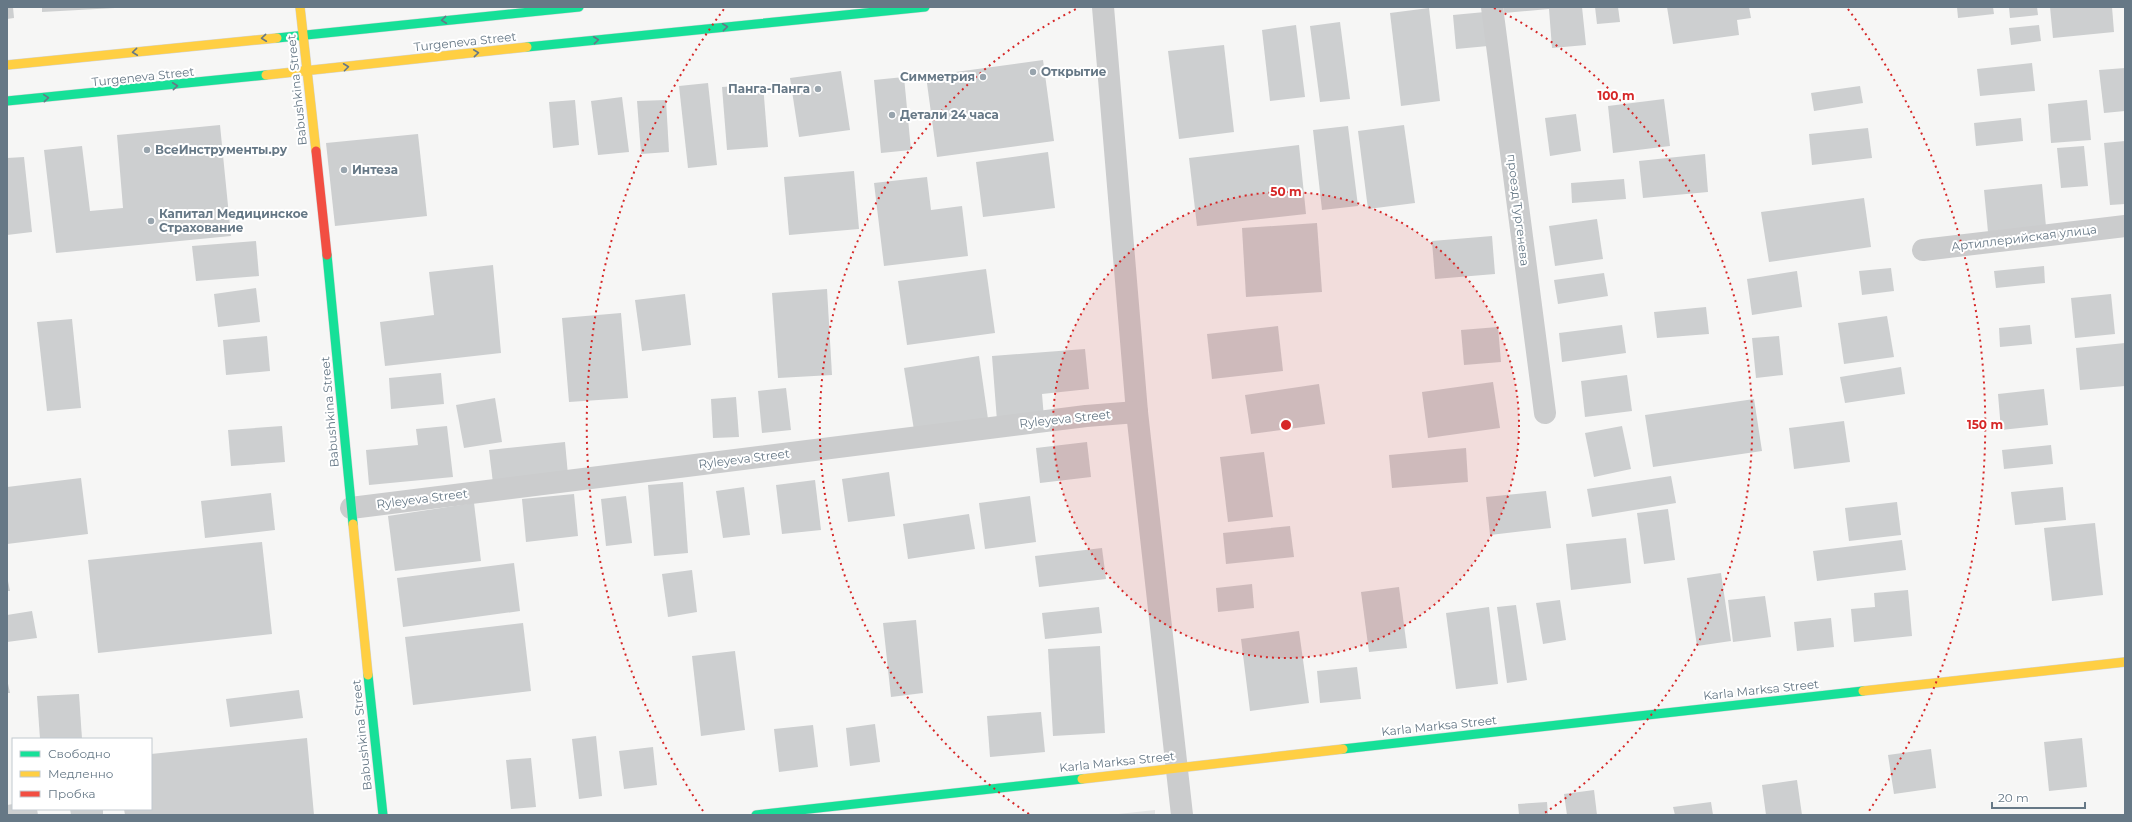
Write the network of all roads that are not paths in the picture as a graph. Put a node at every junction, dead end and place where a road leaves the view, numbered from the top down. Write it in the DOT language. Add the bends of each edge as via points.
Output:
graph roads {
  1 [pos="300,7"];
  2 [pos="579,7"];
  3 [pos="925,7"];
  4 [pos="1104,7"];
  5 [pos="1492,7"];
  6 [pos="303,34"];
  7 [pos="7,65"];
  8 [pos="308,71"];
  9 [pos="7,101"];
  10 [pos="2125,226"];
  11 [pos="1922,250"];
  12 [pos="1137,412"];
  13 [pos="1545,413"];
  14 [pos="350,508"];
  15 [pos="2125,662"];
  16 [pos="1177,768"];
  17 [pos="383,815"];
  18 [pos="756,815"];
  19 [pos="1182,815"];
  1 -- 6 [label="main road, Babushkina Street"];
  2 -- 6 [label="main road, Turgeneva Street, one-way"];
  8 -- 3 [label="main road, Turgeneva Street, one-way"];
  4 -- 12 [label="street"];
  5 -- 13 [label="street, проезд Тургенева"];
  6 -- 7 [label="main road, Turgeneva Street, one-way"];
  6 -- 8 [label="main road, Babushkina Street"];
  9 -- 8 [label="main road, Turgeneva Street, one-way"];
  8 -- 14 [label="main road, Babushkina Street" via="335,330"];
  10 -- 11 [label="street, Артиллерийская улица"];
  12 -- 14 [label="street, Ryleyeva Street" via="1086,416"];
  12 -- 16 [label="street"];
  14 -- 17 [label="main road, Babushkina Street"];
  15 -- 16 [label="main road, Karla Marksa Street"];
  16 -- 18 [label="main road, Karla Marksa Street"];
  16 -- 19 [label="street"];
}
